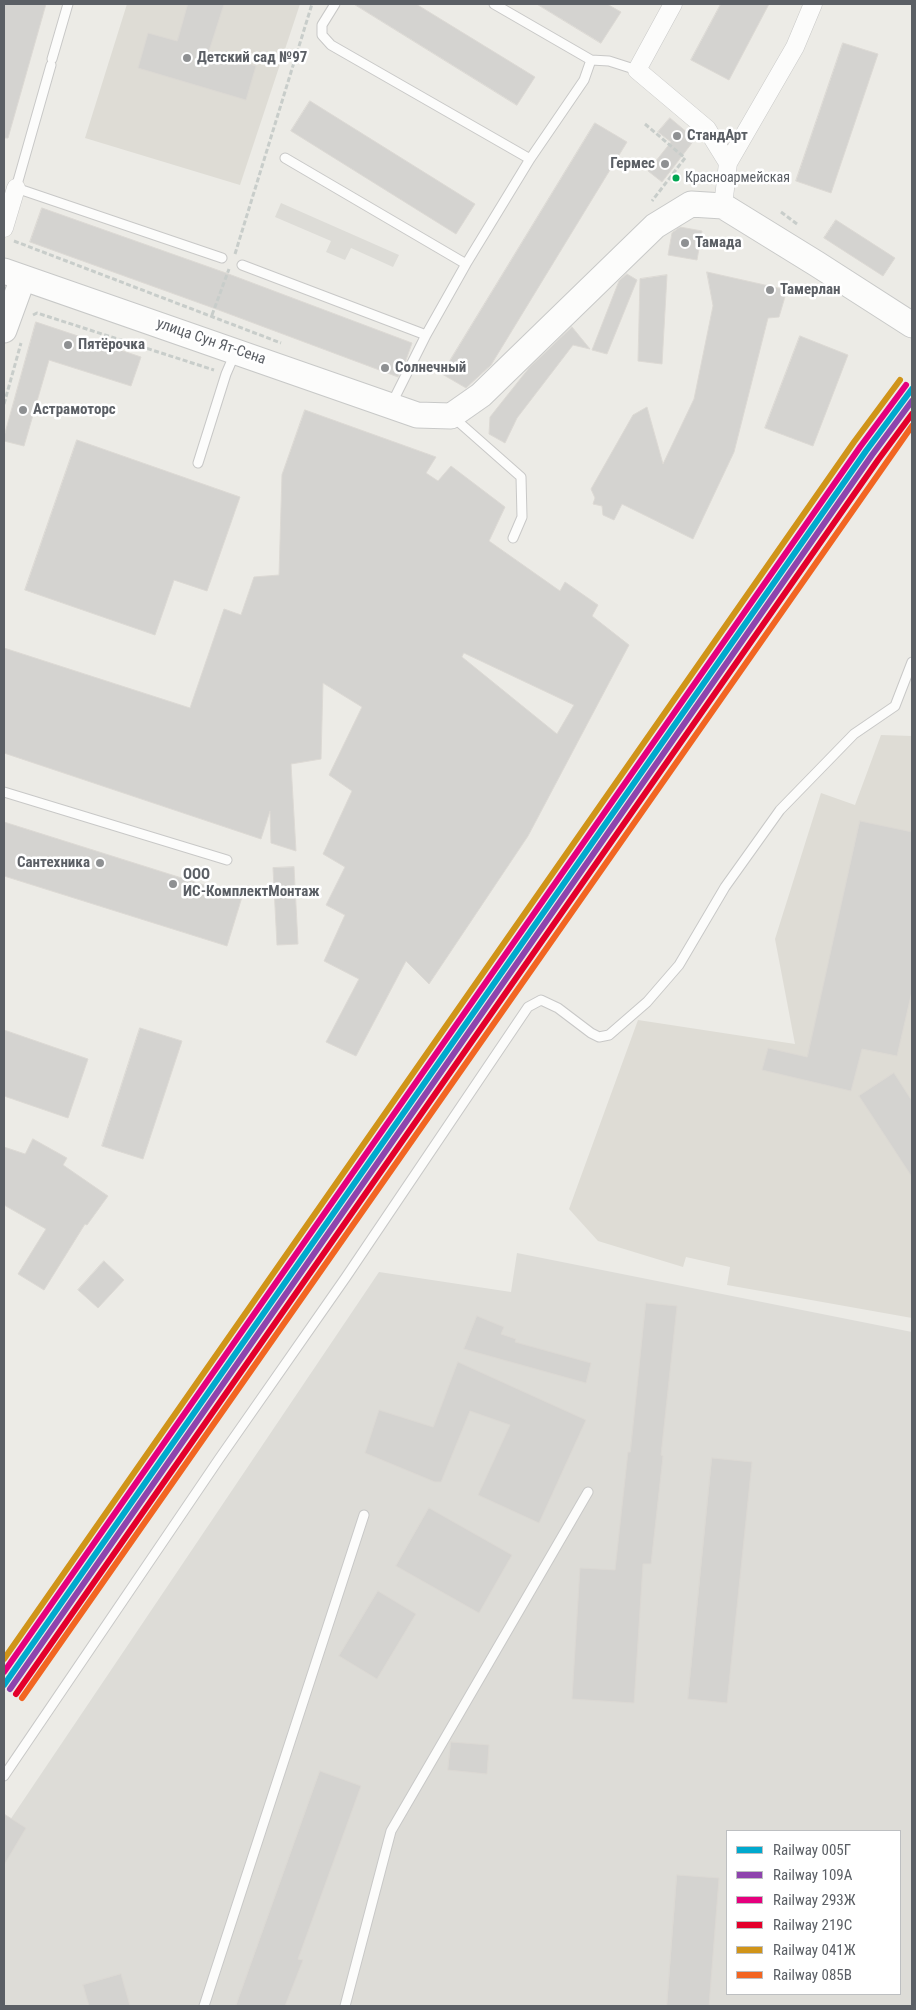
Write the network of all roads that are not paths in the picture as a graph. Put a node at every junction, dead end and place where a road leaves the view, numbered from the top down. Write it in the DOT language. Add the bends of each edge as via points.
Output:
graph roads {
  1 [pos="68,4"];
  2 [pos="335,4"];
  3 [pos="494,4"];
  4 [pos="673,4"];
  5 [pos="813,4"];
  6 [pos="591,60"];
  7 [pos="637,70"];
  8 [pos="285,158"];
  9 [pos="530,159"];
  10 [pos="728,163"];
  11 [pos="16,188"];
  12 [pos="723,206"];
  13 [pos="8,234"];
  14 [pos="222,258"];
  15 [pos="466,264"];
  16 [pos="242,265"];
  17 [pos="13,275"];
  18 [pos="912,325"];
  19 [pos="13,333"];
  20 [pos="426,335"];
  21 [pos="236,350"];
  22 [pos="391,406"];
  23 [pos="451,416"];
  24 [pos="198,463"];
  25 [pos="513,538"];
  26 [pos="912,662"];
  27 [pos="4,792"];
  28 [pos="227,860"];
  29 [pos="588,1492"];
  30 [pos="364,1515"];
  31 [pos="4,1776"];
  32 [pos="204,2006"];
  33 [pos="344,2006"];
  1 -- 11 [label="lane"];
  2 -- 9 [label="lane" via="322,25 322,35 331,45"];
  3 -- 6 [label="lane"];
  4 -- 7 [label="street"];
  5 -- 10 [label="street" via="795,47"];
  6 -- 7 [label="lane" via="609,61"];
  6 -- 9 [label="lane" via="584,80"];
  7 -- 10 [label="street" via="707,130"];
  8 -- 15 [label="lane"];
  9 -- 15 [label="lane"];
  10 -- 12 [label="street"];
  11 -- 13 [label="street"];
  11 -- 14 [label="lane"];
  12 -- 18 [label="main road"];
  12 -- 23 [label="main road" via="691,204 655,226 481,395"];
  15 -- 20 [label="lane"];
  16 -- 20 [label="lane"];
  17 -- 19 [label="main road"];
  17 -- 21 [label="main road, улица Сун Ят-Сена"];
  20 -- 22 [label="lane"];
  21 -- 22 [label="main road, улица Сун Ят-Сена"];
  21 -- 24 [label="lane"];
  22 -- 23 [label="main road, улица Сун Ят-Сена" via="417,415"];
  23 -- 25 [label="lane" via="521,477 522,517"];
  26 -- 31 [label="lane" via="895,706 854,734 780,810 725,887 679,965 647,1002 609,1035 599,1037 541,1000 528,1007"];
  27 -- 28 [label="lane"];
  29 -- 33 [label="lane" via="391,1830"];
  30 -- 32 [label="lane"];
}
